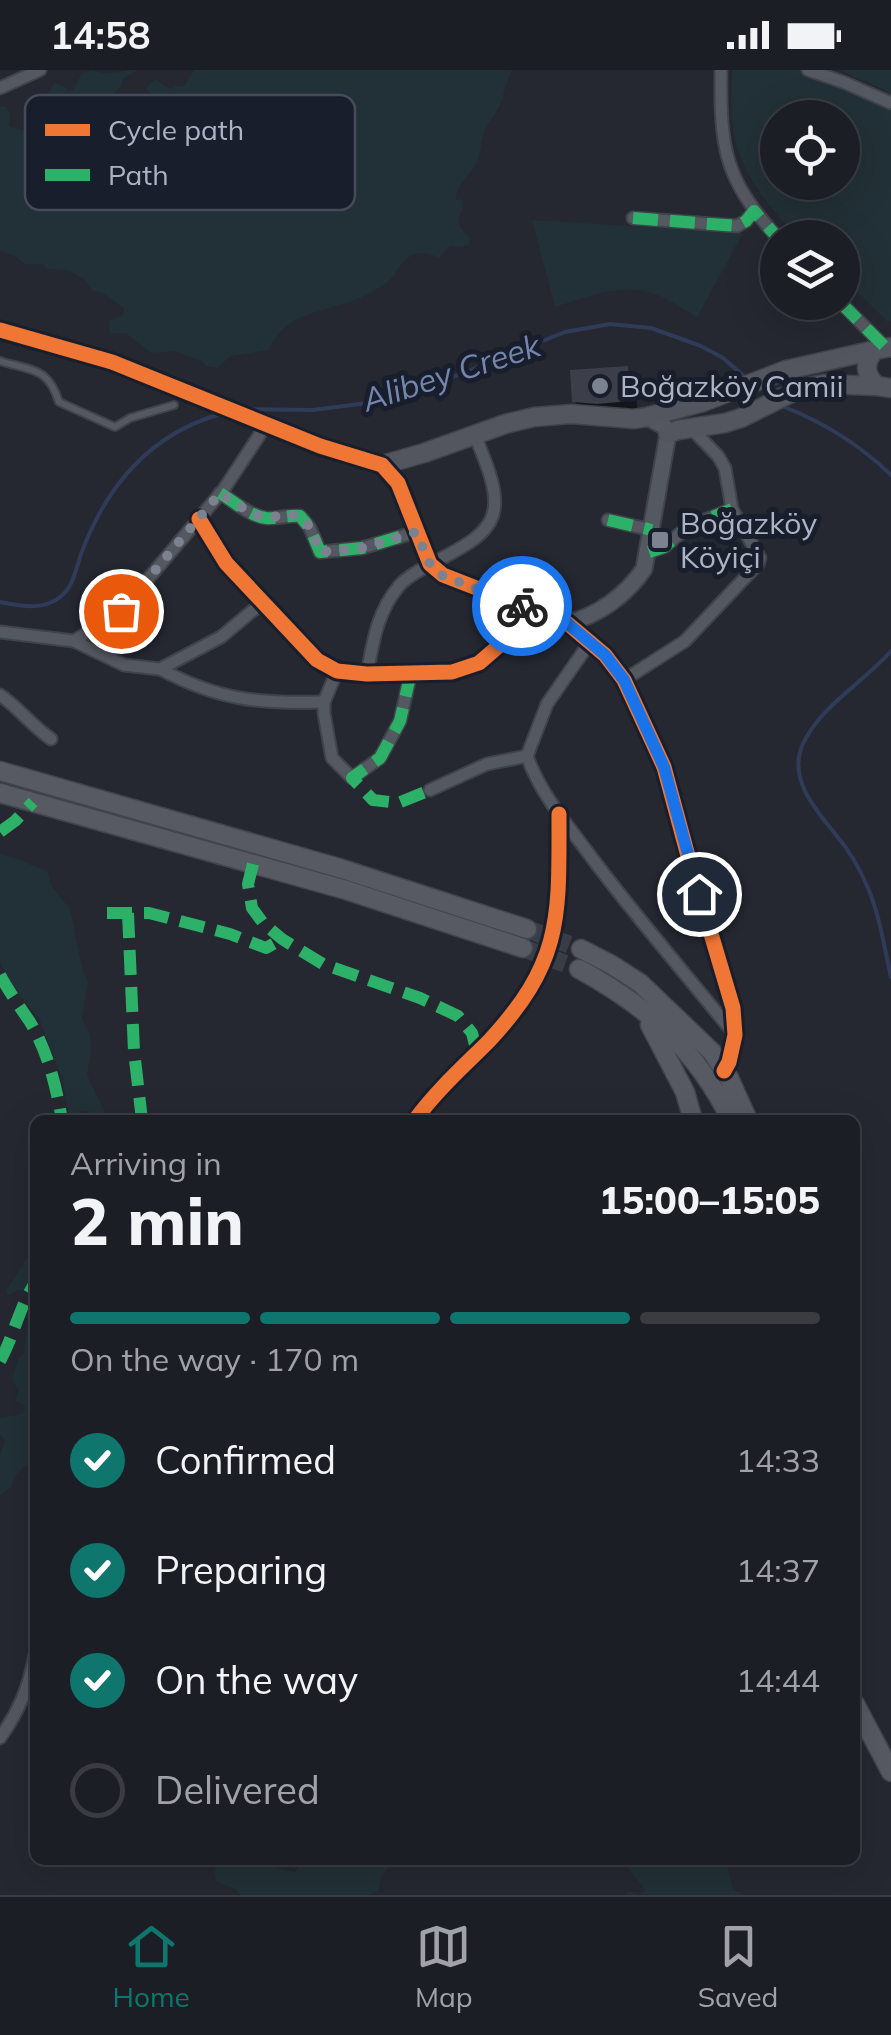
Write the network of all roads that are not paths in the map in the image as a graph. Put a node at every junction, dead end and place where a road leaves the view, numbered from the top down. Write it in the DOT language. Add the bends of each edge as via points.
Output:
graph roads {
  1 [pos="40,70"];
  2 [pos="721,70"];
  3 [pos="808,70"];
  4 [pos="0,88"];
  5 [pos="891,103"];
  6 [pos="754,211"];
  7 [pos="634,218"];
  8 [pos="762,220"];
  9 [pos="857,320"];
  10 [pos="0,330"];
  11 [pos="884,348"];
  12 [pos="0,361"];
  13 [pos="884,387"];
  14 [pos="174,405"];
  15 [pos="647,417"];
  16 [pos="260,422"];
  17 [pos="690,427"];
  18 [pos="475,434"];
  19 [pos="668,434"];
  20 [pos="405,459"];
  21 [pos="382,465"];
  22 [pos="398,484"];
  23 [pos="220,493"];
  24 [pos="732,509"];
  25 [pos="198,520"];
  26 [pos="608,520"];
  27 [pos="652,530"];
  28 [pos="416,532"];
  29 [pos="648,552"];
  30 [pos="430,564"];
  31 [pos="263,602"];
  32 [pos="526,608"];
  33 [pos="596,613"];
  34 [pos="567,623"];
  35 [pos="0,632"];
  36 [pos="74,641"];
  37 [pos="590,642"];
  38 [pos="160,669"];
  39 [pos="337,671"];
  40 [pos="410,672"];
  41 [pos="367,674"];
  42 [pos="624,680"];
  43 [pos="0,696"];
  44 [pos="324,702"];
  45 [pos="51,738"];
  46 [pos="527,756"];
  47 [pos="0,771"];
  48 [pos="430,790"];
  49 [pos="0,793"];
  50 [pos="558,814"];
  51 [pos="581,950"];
  52 [pos="578,969"];
  53 [pos="635,1004"];
  54 [pos="734,1035"];
  55 [pos="724,1071"];
  56 [pos="714,1087"];
  57 [pos="421,1115"];
  58 [pos="692,1115"];
  59 [pos="728,1115"];
  60 [pos="746,1115"];
  61 [pos="30,1683"];
  62 [pos="860,1713"];
  63 [pos="0,1738"];
  64 [pos="891,1772"];
  1 -- 4 [label="street"];
  2 -- 6 [label="street" via="728,163"];
  3 -- 5 [label="street"];
  6 -- 7 [label="street" via="736,226"];
  6 -- 8 [label="street"];
  9 -- 11 [label="street"];
  10 -- 16 [label="street" via="112,362"];
  11 -- 13 [label="main road" via="866,368 871,381"];
  11 -- 15 [label="main road" via="786,370"];
  12 -- 14 [label="lane" via="42,374 60,402 115,427"];
  13 -- 17 [label="main road" via="824,384 740,418"];
  15 -- 18 [label="main road" via="534,417"];
  15 -- 19 [label="street"];
  16 -- 21 [label="street"];
  16 -- 23 [label="street"];
  17 -- 19 [label="main road"];
  17 -- 24 [label="street" via="725,468"];
  18 -- 20 [label="main road"];
  18 -- 30 [label="street" via="496,495 494,515 484,531"];
  19 -- 27 [label="street"];
  20 -- 21 [label="main road"];
  20 -- 22 [label="street"];
  21 -- 22 [label="street"];
  22 -- 28 [label="street"];
  23 -- 25 [label="street"];
  23 -- 28 [label="street" via="258,516 300,516 320,552"];
  24 -- 29 [label="street"];
  24 -- 42 [label="street" via="758,564 685,641"];
  25 -- 31 [label="street"];
  25 -- 36 [label="street" via="121,611"];
  26 -- 27 [label="street"];
  27 -- 29 [label="street"];
  28 -- 30 [label="street"];
  29 -- 33 [label="street" via="634,583"];
  30 -- 32 [label="street" via="443,576"];
  30 -- 41 [label="street" via="389,599 376,622"];
  31 -- 38 [label="street" via="221,637"];
  31 -- 39 [label="street" via="317,660"];
  32 -- 34 [label="street"];
  32 -- 40 [label="street" via="479,664"];
  33 -- 34 [label="street"];
  33 -- 37 [label="street"];
  34 -- 37 [label="street"];
  35 -- 36 [label="street"];
  36 -- 38 [label="street" via="124,665"];
  37 -- 42 [label="street"];
  37 -- 46 [label="street" via="547,704"];
  38 -- 44 [label="street" via="222,696"];
  39 -- 41 [label="street"];
  39 -- 44 [label="street"];
  40 -- 41 [label="street"];
  40 -- 44 [label="street" via="400,721 380,758 352,778 332,758"];
  42 -- 54 [label="street" via="664,767 733,1008"];
  43 -- 45 [label="street"];
  46 -- 48 [label="street" via="488,764"];
  46 -- 50 [label="street"];
  47 -- 49 [label="main road" via="301,856 525,939"];
  50 -- 54 [label="street"];
  50 -- 57 [label="street" via="557,917 539,975 500,1029"];
  51 -- 55 [label="main road" via="640,983"];
  52 -- 53 [label="main road"];
  53 -- 56 [label="main road" via="698,1062"];
  53 -- 58 [label="main road" via="676,1072"];
  54 -- 55 [label="street"];
  55 -- 56 [label="main road"];
  55 -- 60 [label="main road"];
  56 -- 59 [label="main road"];
  61 -- 63 [label="street"];
  62 -- 64 [label="main road"];
}
